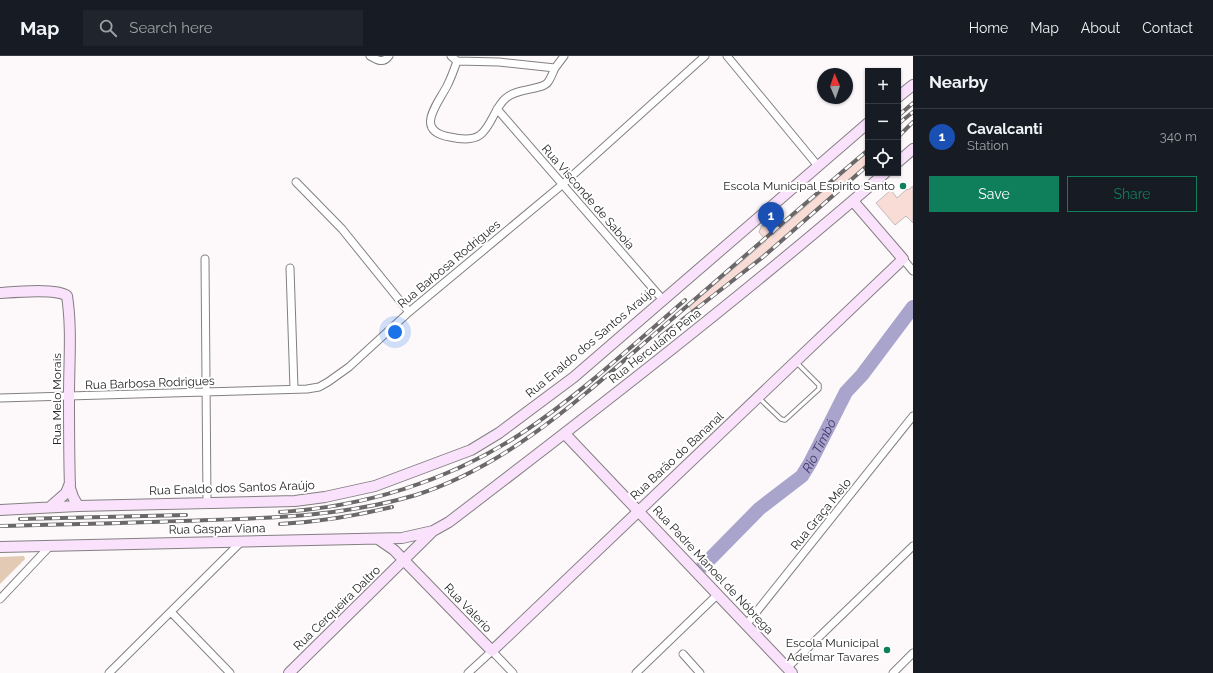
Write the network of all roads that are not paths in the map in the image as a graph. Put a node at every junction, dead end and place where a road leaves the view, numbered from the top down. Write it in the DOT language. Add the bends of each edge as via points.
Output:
graph roads {
  1 [pos="370,56"];
  2 [pos="389,56"];
  3 [pos="509,56"];
  4 [pos="564,56"];
  5 [pos="705,56"];
  6 [pos="727,56"];
  7 [pos="454,58"];
  8 [pos="499,62"];
  9 [pos="555,68"];
  10 [pos="913,84"];
  11 [pos="901,94"];
  12 [pos="497,109"];
  13 [pos="865,126"];
  14 [pos="913,149"];
  15 [pos="901,159"];
  16 [pos="818,166"];
  17 [pos="882,176"];
  18 [pos="296,182"];
  19 [pos="562,184"];
  20 [pos="853,201"];
  21 [pos="205,259"];
  22 [pos="904,259"];
  23 [pos="290,268"];
  24 [pos="913,271"];
  25 [pos="0,293"];
  26 [pos="663,300"];
  27 [pos="409,312"];
  28 [pos="796,362"];
  29 [pos="294,389"];
  30 [pos="206,392"];
  31 [pos="69,396"];
  32 [pos="758,397"];
  33 [pos="0,398"];
  34 [pos="913,416"];
  35 [pos="565,434"];
  36 [pos="70,483"];
  37 [pos="207,503"];
  38 [pos="78,506"];
  39 [pos="50,507"];
  40 [pos="0,510"];
  41 [pos="638,511"];
  42 [pos="433,531"];
  43 [pos="378,539"];
  44 [pos="241,542"];
  45 [pos="50,546"];
  46 [pos="913,546"];
  47 [pos="0,547"];
  48 [pos="404,561"];
  49 [pos="717,596"];
  50 [pos="0,599"];
  51 [pos="171,612"];
  52 [pos="746,625"];
  53 [pos="492,651"];
  54 [pos="913,653"];
  55 [pos="683,654"];
  56 [pos="790,671"];
  57 [pos="109,673"];
  58 [pos="230,673"];
  59 [pos="289,673"];
  60 [pos="468,673"];
  61 [pos="514,673"];
  62 [pos="636,673"];
  63 [pos="700,673"];
  64 [pos="892,673"];
  1 -- 2 [label="street" via="381,61"];
  3 -- 8 [label="street"];
  4 -- 9 [label="street"];
  5 -- 19 [label="street, Rua Barbosa Rodrigues"];
  6 -- 16 [label="street"];
  7 -- 8 [label="street"];
  7 -- 12 [label="street" via="452,75 431,115 433,130 440,136 478,137"];
  8 -- 9 [label="street"];
  9 -- 12 [label="street" via="545,85 509,95"];
  10 -- 11 [label="main road"];
  12 -- 19 [label="street, Rua Visconde de Saboia"];
  13 -- 16 [label="main road, Rua Enaldo dos Santos Araújo"];
  14 -- 15 [label="main road"];
  16 -- 26 [label="main road, Rua Enaldo dos Santos Araújo"];
  17 -- 20 [label="main road, Rua Herculano Pena"];
  18 -- 27 [label="street" via="342,229"];
  19 -- 26 [label="street, Rua Visconde de Saboia"];
  19 -- 27 [label="street, Rua Barbosa Rodrigues"];
  20 -- 22 [label="main road"];
  20 -- 35 [label="main road, Rua Herculano Pena" via="724,308"];
  21 -- 30 [label="street"];
  22 -- 24 [label="street"];
  22 -- 28 [label="main road, Rua Barão do Bananal"];
  23 -- 29 [label="street"];
  25 -- 31 [label="main road, Rua Melo Morais" via="53,291 67,296"];
  26 -- 37 [label="main road, Rua Enaldo dos Santos Araújo" via="574,377 499,433 471,450 375,486 325,497 295,501"];
  27 -- 29 [label="street, Rua Barbosa Rodrigues" via="349,367 328,382 319,387"];
  28 -- 32 [label="main road, Rua Barão do Bananal"];
  28 -- 32 [label="lane" via="819,385 819,389 785,420"];
  29 -- 30 [label="street, Rua Barbosa Rodrigues"];
  30 -- 31 [label="street, Rua Barbosa Rodrigues"];
  30 -- 37 [label="street"];
  31 -- 33 [label="street, Rua Barbosa Rodrigues"];
  31 -- 36 [label="main road, Rua Melo Morais"];
  32 -- 41 [label="main road, Rua Barão do Bananal"];
  34 -- 52 [label="street, Rua Graça Melo"];
  35 -- 41 [label="main road, Rua Padre Manoel de Nóbrega"];
  35 -- 42 [label="main road, Rua Herculano Pena" via="449,522"];
  36 -- 38 [label="main road, Rua Melo Morais"];
  36 -- 39 [label="main road" via="66,493"];
  37 -- 38 [label="main road, Rua Enaldo dos Santos Araújo"];
  38 -- 39 [label="main road, Rua Enaldo dos Santos Araújo"];
  39 -- 40 [label="main road, Rua Enaldo dos Santos Araújo"];
  41 -- 49 [label="main road, Rua Padre Manoel de Nóbrega"];
  41 -- 53 [label="main road, Rua Barão do Bananal"];
  42 -- 43 [label="main road, Rua Gaspar Viana" via="408,538"];
  42 -- 48 [label="main road, Rua Cerqueira Daltro"];
  43 -- 44 [label="main road, Rua Gaspar Viana"];
  43 -- 48 [label="main road" via="389,545"];
  44 -- 45 [label="main road, Rua Gaspar Viana"];
  44 -- 51 [label="street"];
  45 -- 47 [label="main road, Rua Gaspar Viana"];
  45 -- 50 [label="street"];
  46 -- 56 [label="street"];
  48 -- 53 [label="main road, Rua Valerio"];
  48 -- 59 [label="main road, Rua Cerqueira Daltro"];
  49 -- 52 [label="main road, Rua Padre Manoel de Nóbrega"];
  49 -- 62 [label="street"];
  51 -- 57 [label="street"];
  51 -- 58 [label="street"];
  52 -- 56 [label="main road, Rua Padre Manoel de Nóbrega"];
  53 -- 60 [label="street, Rua Barão do Bananal"];
  53 -- 61 [label="street, Rua Valerio"];
  54 -- 64 [label="street"];
  55 -- 63 [label="street"];
}
